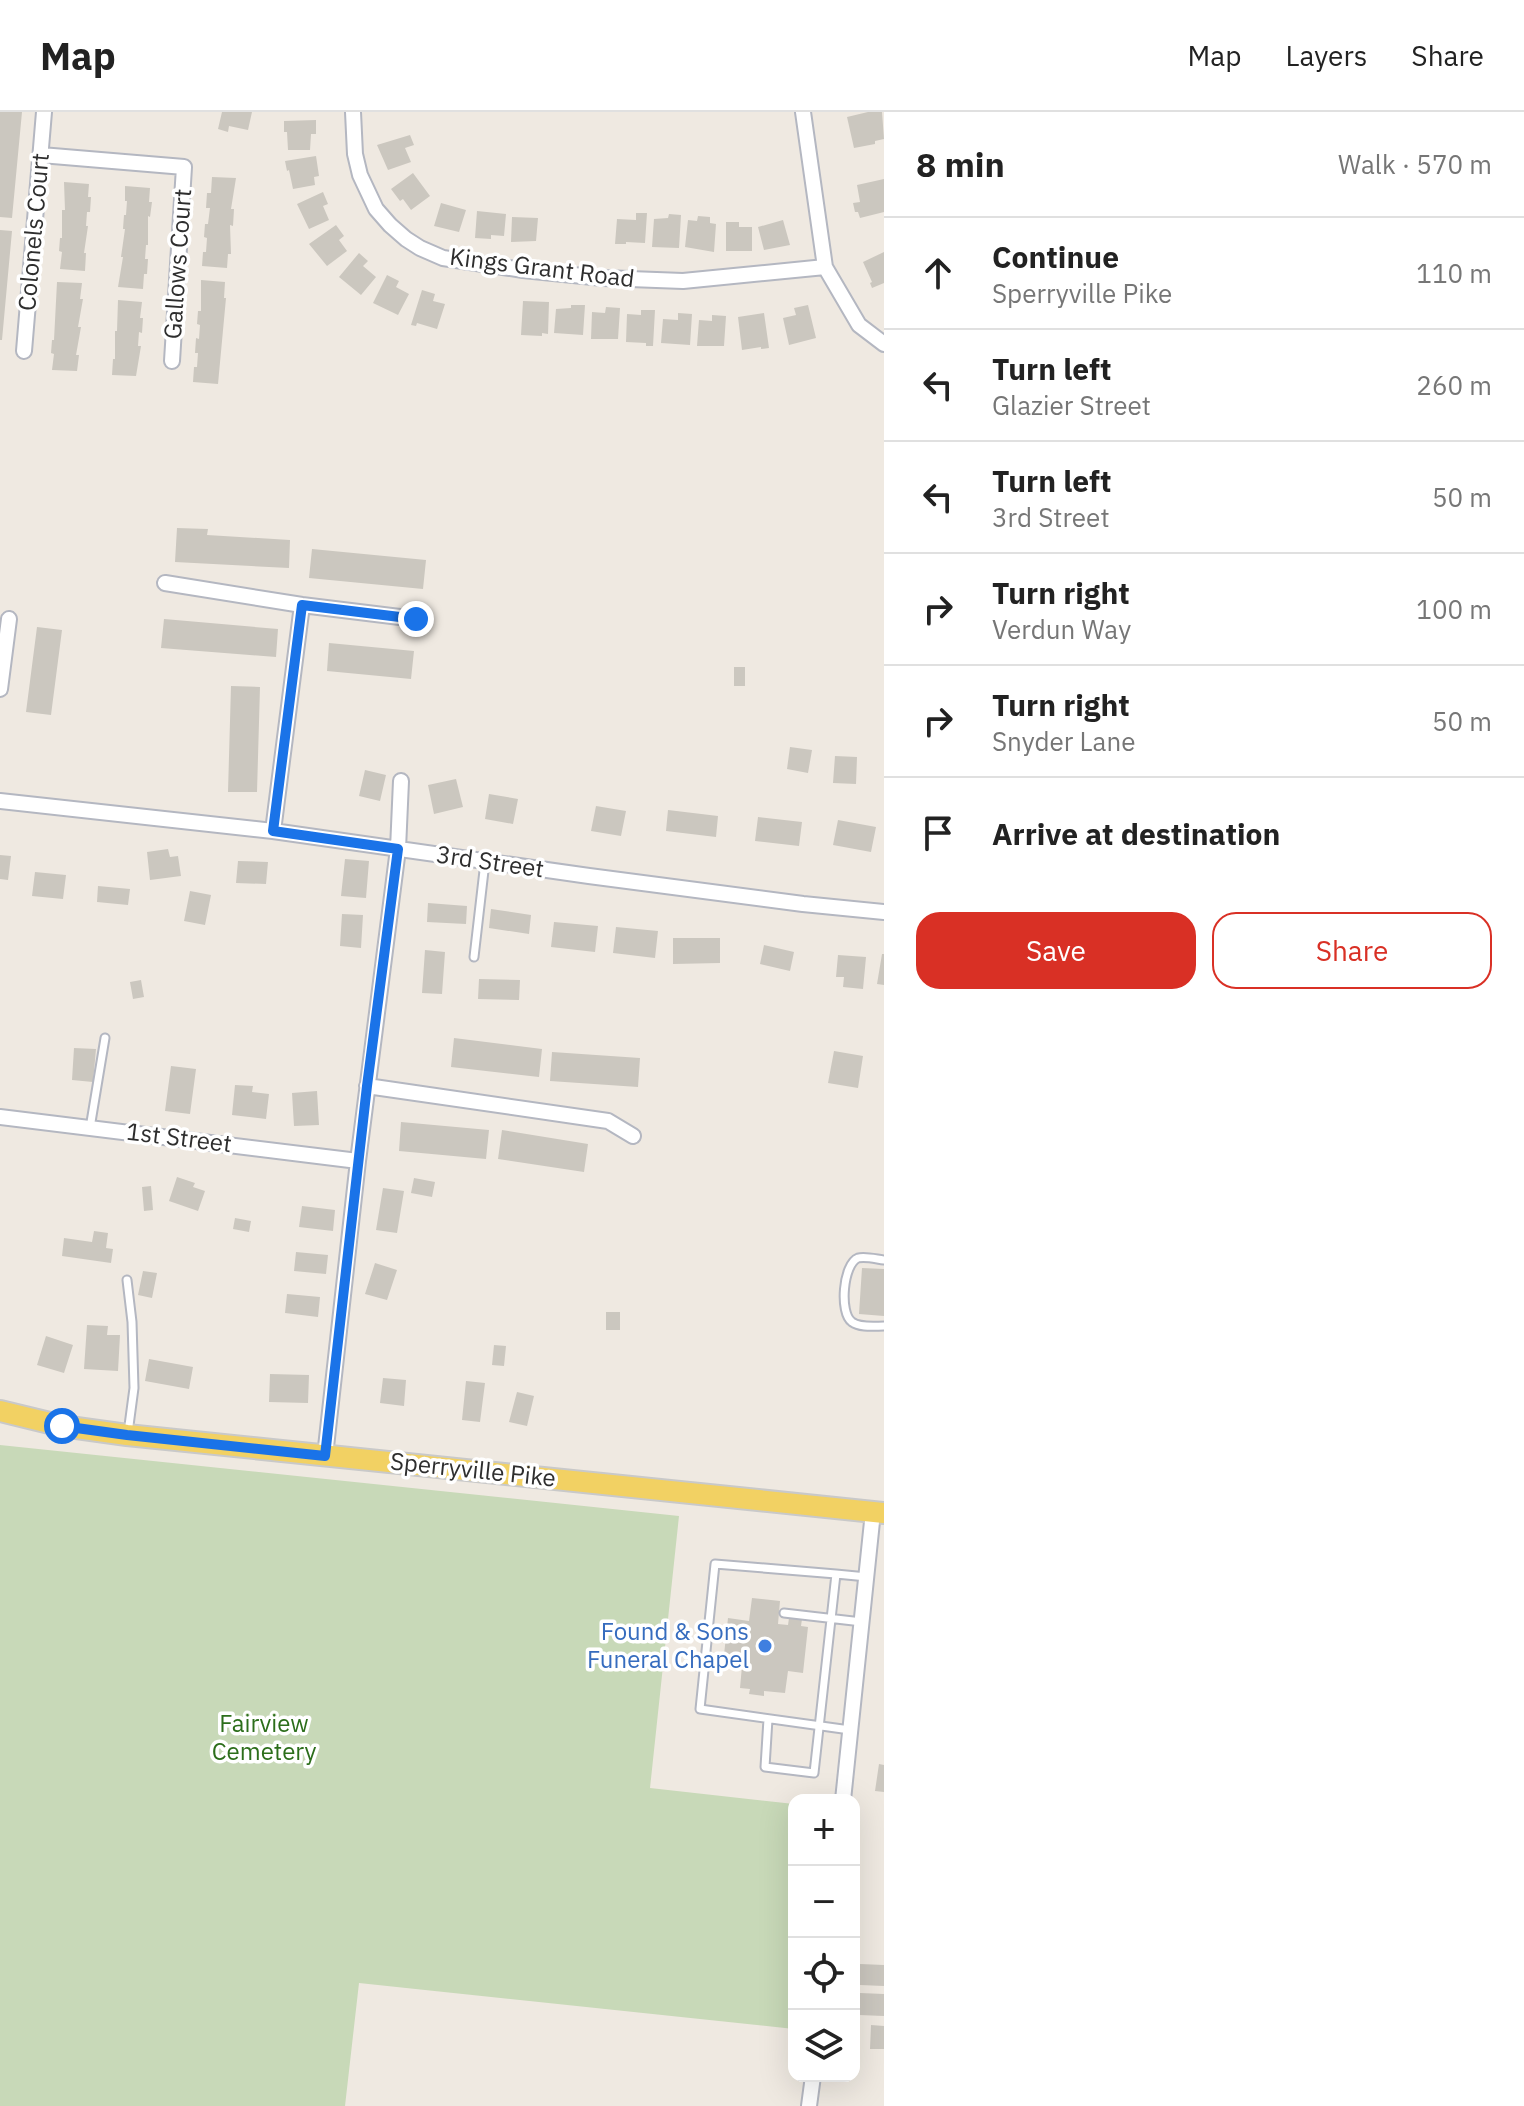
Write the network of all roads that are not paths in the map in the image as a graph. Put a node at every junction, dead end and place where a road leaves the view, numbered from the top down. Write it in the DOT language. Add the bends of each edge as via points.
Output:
graph roads {
  1 [pos="44,112"];
  2 [pos="353,112"];
  3 [pos="803,112"];
  4 [pos="41,155"];
  5 [pos="825,267"];
  6 [pos="884,344"];
  7 [pos="24,351"];
  8 [pos="172,361"];
  9 [pos="165,583"];
  10 [pos="302,605"];
  11 [pos="9,619"];
  12 [pos="416,619"];
  13 [pos="0,689"];
  14 [pos="401,781"];
  15 [pos="0,801"];
  16 [pos="273,831"];
  17 [pos="398,849"];
  18 [pos="485,862"];
  19 [pos="884,912"];
  20 [pos="474,957"];
  21 [pos="105,1038"];
  22 [pos="367,1086"];
  23 [pos="0,1117"];
  24 [pos="90,1128"];
  25 [pos="633,1136"];
  26 [pos="358,1161"];
  27 [pos="884,1260"];
  28 [pos="127,1280"];
  29 [pos="884,1326"];
  30 [pos="0,1411"];
  31 [pos="0,1425"];
  32 [pos="62,1426"];
  33 [pos="127,1435"];
  34 [pos="325,1456"];
  35 [pos="878,1512"];
  36 [pos="836,1574"];
  37 [pos="867,1577"];
  38 [pos="784,1613"];
  39 [pos="830,1618"];
  40 [pos="862,1622"];
  41 [pos="768,1719"];
  42 [pos="818,1726"];
  43 [pos="850,1730"];
  44 [pos="844,1794"];
  45 [pos="812,2082"];
  46 [pos="809,2106"];
  1 -- 4 [label="street, Colonels Court"];
  2 -- 5 [label="street, Kings Grant Road" via="355,154 376,209 406,239 443,258 603,278 683,281"];
  3 -- 5 [label="street"];
  4 -- 7 [label="street, Colonels Court"];
  4 -- 8 [label="street, Gallows Court" via="184,167"];
  5 -- 6 [label="street" via="859,325"];
  9 -- 10 [label="street"];
  10 -- 12 [label="street"];
  10 -- 16 [label="street"];
  11 -- 13 [label="street"];
  14 -- 17 [label="street"];
  15 -- 16 [label="street, 3rd Street"];
  16 -- 17 [label="street, 3rd Street"];
  17 -- 18 [label="street, 3rd Street"];
  17 -- 22 [label="street"];
  18 -- 19 [label="street, 3rd Street"];
  18 -- 20 [label="lane"];
  21 -- 24 [label="lane"];
  22 -- 25 [label="street" via="608,1121"];
  22 -- 26 [label="street"];
  23 -- 24 [label="street, 1st Street"];
  24 -- 26 [label="street, 1st Street"];
  26 -- 34 [label="street"];
  27 -- 29 [label="lane" via="861,1257 851,1263 843,1306 851,1322"];
  28 -- 33 [label="lane" via="134,1388"];
  30 -- 32 [label="main road, Sperryville Pike"];
  31 -- 32 [label="main road, Sperryville Pike"];
  32 -- 33 [label="main road, Sperryville Pike"];
  33 -- 34 [label="main road, Sperryville Pike"];
  34 -- 35 [label="main road, Sperryville Pike"];
  35 -- 37 [label="street"];
  36 -- 37 [label="lane"];
  36 -- 39 [label="lane"];
  36 -- 41 [label="lane" via="715,1564 700,1709"];
  37 -- 40 [label="street"];
  38 -- 39 [label="lane"];
  39 -- 40 [label="lane"];
  39 -- 42 [label="lane"];
  40 -- 43 [label="street"];
  41 -- 42 [label="lane"];
  41 -- 42 [label="lane" via="765,1767 814,1773"];
  42 -- 43 [label="lane"];
  43 -- 44 [label="street"];
  45 -- 46 [label="street"];
}
